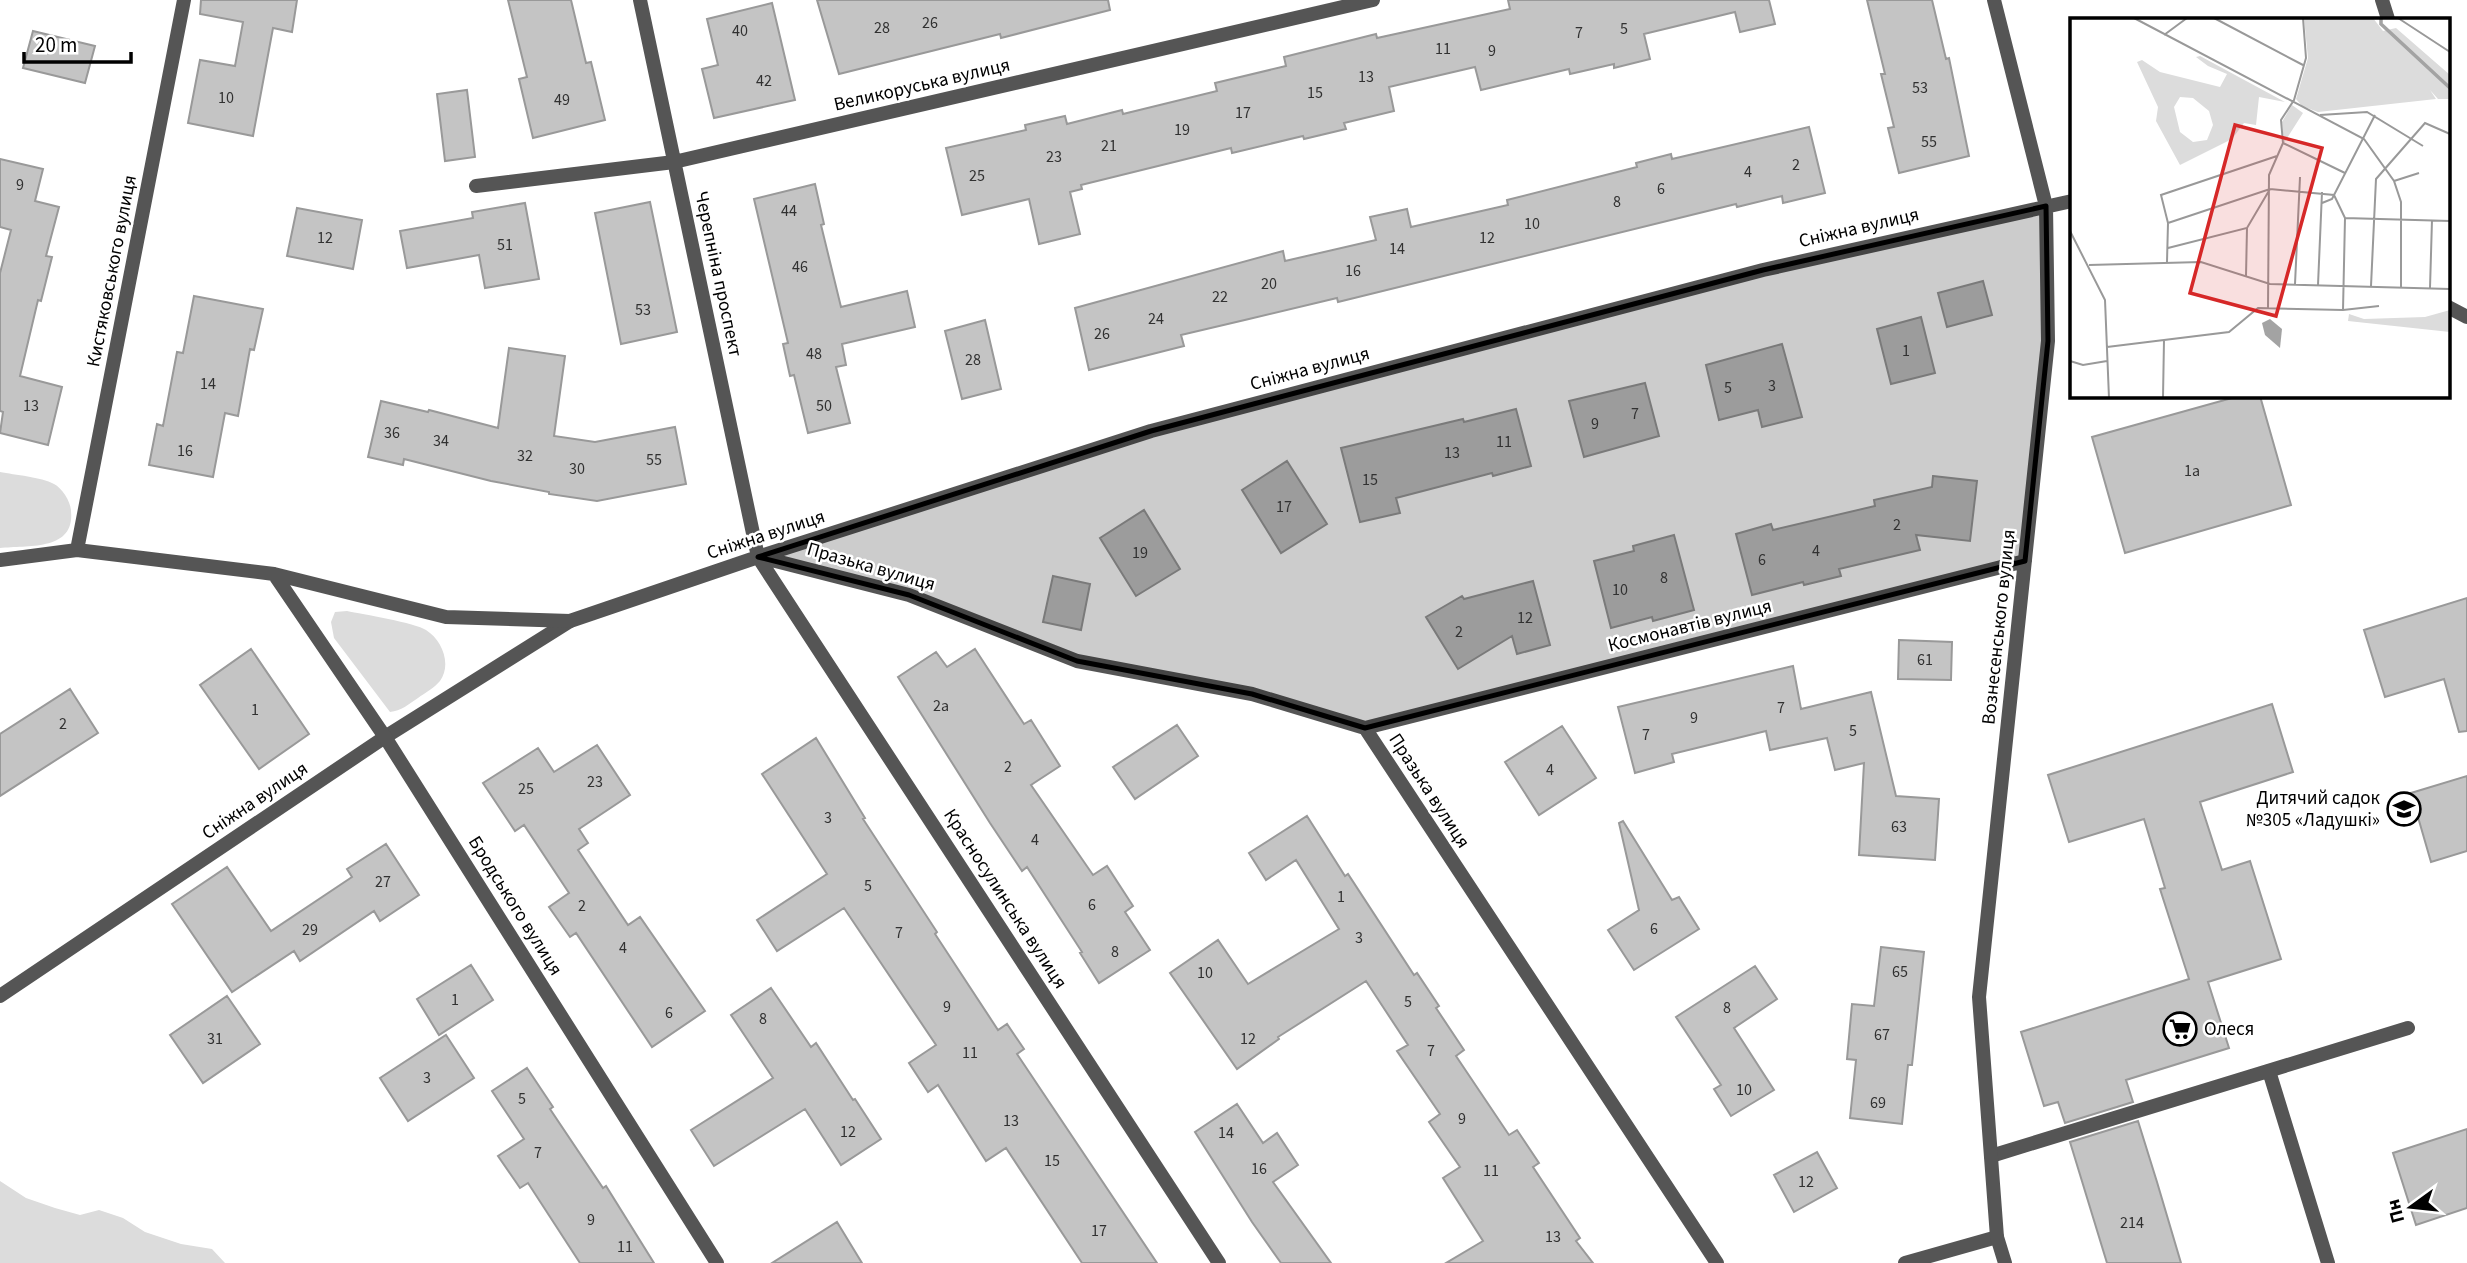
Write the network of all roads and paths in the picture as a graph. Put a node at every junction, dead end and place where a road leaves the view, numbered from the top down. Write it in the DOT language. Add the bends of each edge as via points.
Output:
graph roads {
  1 [pos="184,0"];
  2 [pos="640,0"];
  3 [pos="1373,0"];
  4 [pos="1994,0"];
  5 [pos="674,162"];
  6 [pos="476,186"];
  7 [pos="2070,201"];
  8 [pos="2046,206"];
  9 [pos="2450,308"];
  10 [pos="2467,317"];
  11 [pos="77,550"];
  12 [pos="758,557"];
  13 [pos="0,560"];
  14 [pos="2025,561"];
  15 [pos="274,574"];
  16 [pos="570,621"];
  17 [pos="1365,728"];
  18 [pos="385,737"];
  19 [pos="0,996"];
  20 [pos="2408,1028"];
  21 [pos="2269,1071"];
  22 [pos="1991,1156"];
  23 [pos="1997,1237"];
  24 [pos="717,1263"];
  25 [pos="1219,1263"];
  26 [pos="1717,1263"];
  27 [pos="1905,1263"];
  28 [pos="2005,1263"];
  29 [pos="2328,1263"];
  1 -- 11 [label="street, Кистяковського вулиця"];
  2 -- 5 [label="street, Черепніна проспект"];
  3 -- 5 [label="street, Великоруська вулиця"];
  4 -- 8 [label="street, Вознесенського вулиця"];
  5 -- 6 [label="street, Великоруська вулиця"];
  5 -- 12 [label="street, Черепніна проспект"];
  7 -- 8 [label="street, Сніжна вулиця"];
  8 -- 12 [label="street, Сніжна вулиця" via="1763,270 1151,431"];
  8 -- 14 [label="street, Вознесенського вулиця" via="2049,341"];
  9 -- 10 [label="street"];
  11 -- 13 [label="street, Сніжна вулиця"];
  11 -- 15 [label="street, Сніжна вулиця"];
  12 -- 16 [label="street, Сніжна вулиця"];
  12 -- 17 [label="street, Празька вулиця" via="909,595 1077,661 1252,694"];
  12 -- 25 [label="street, Красносулинська вулиця"];
  14 -- 17 [label="street, Космонавтів вулиця"];
  14 -- 22 [label="street, Вознесенського вулиця" via="1979,997"];
  15 -- 16 [label="street, Сніжна вулиця" via="446,617"];
  15 -- 18 [label="street, Бродського вулиця"];
  16 -- 18 [label="street, Сніжна вулиця"];
  17 -- 26 [label="street, Празька вулиця"];
  18 -- 19 [label="street, Сніжна вулиця"];
  18 -- 24 [label="street, Бродського вулиця"];
  20 -- 21 [label="street"];
  21 -- 22 [label="street"];
  21 -- 29 [label="street"];
  22 -- 23 [label="street, Вознесенського вулиця"];
  23 -- 27 [label="street"];
  23 -- 28 [label="street, Вознесенського вулиця"];
}
